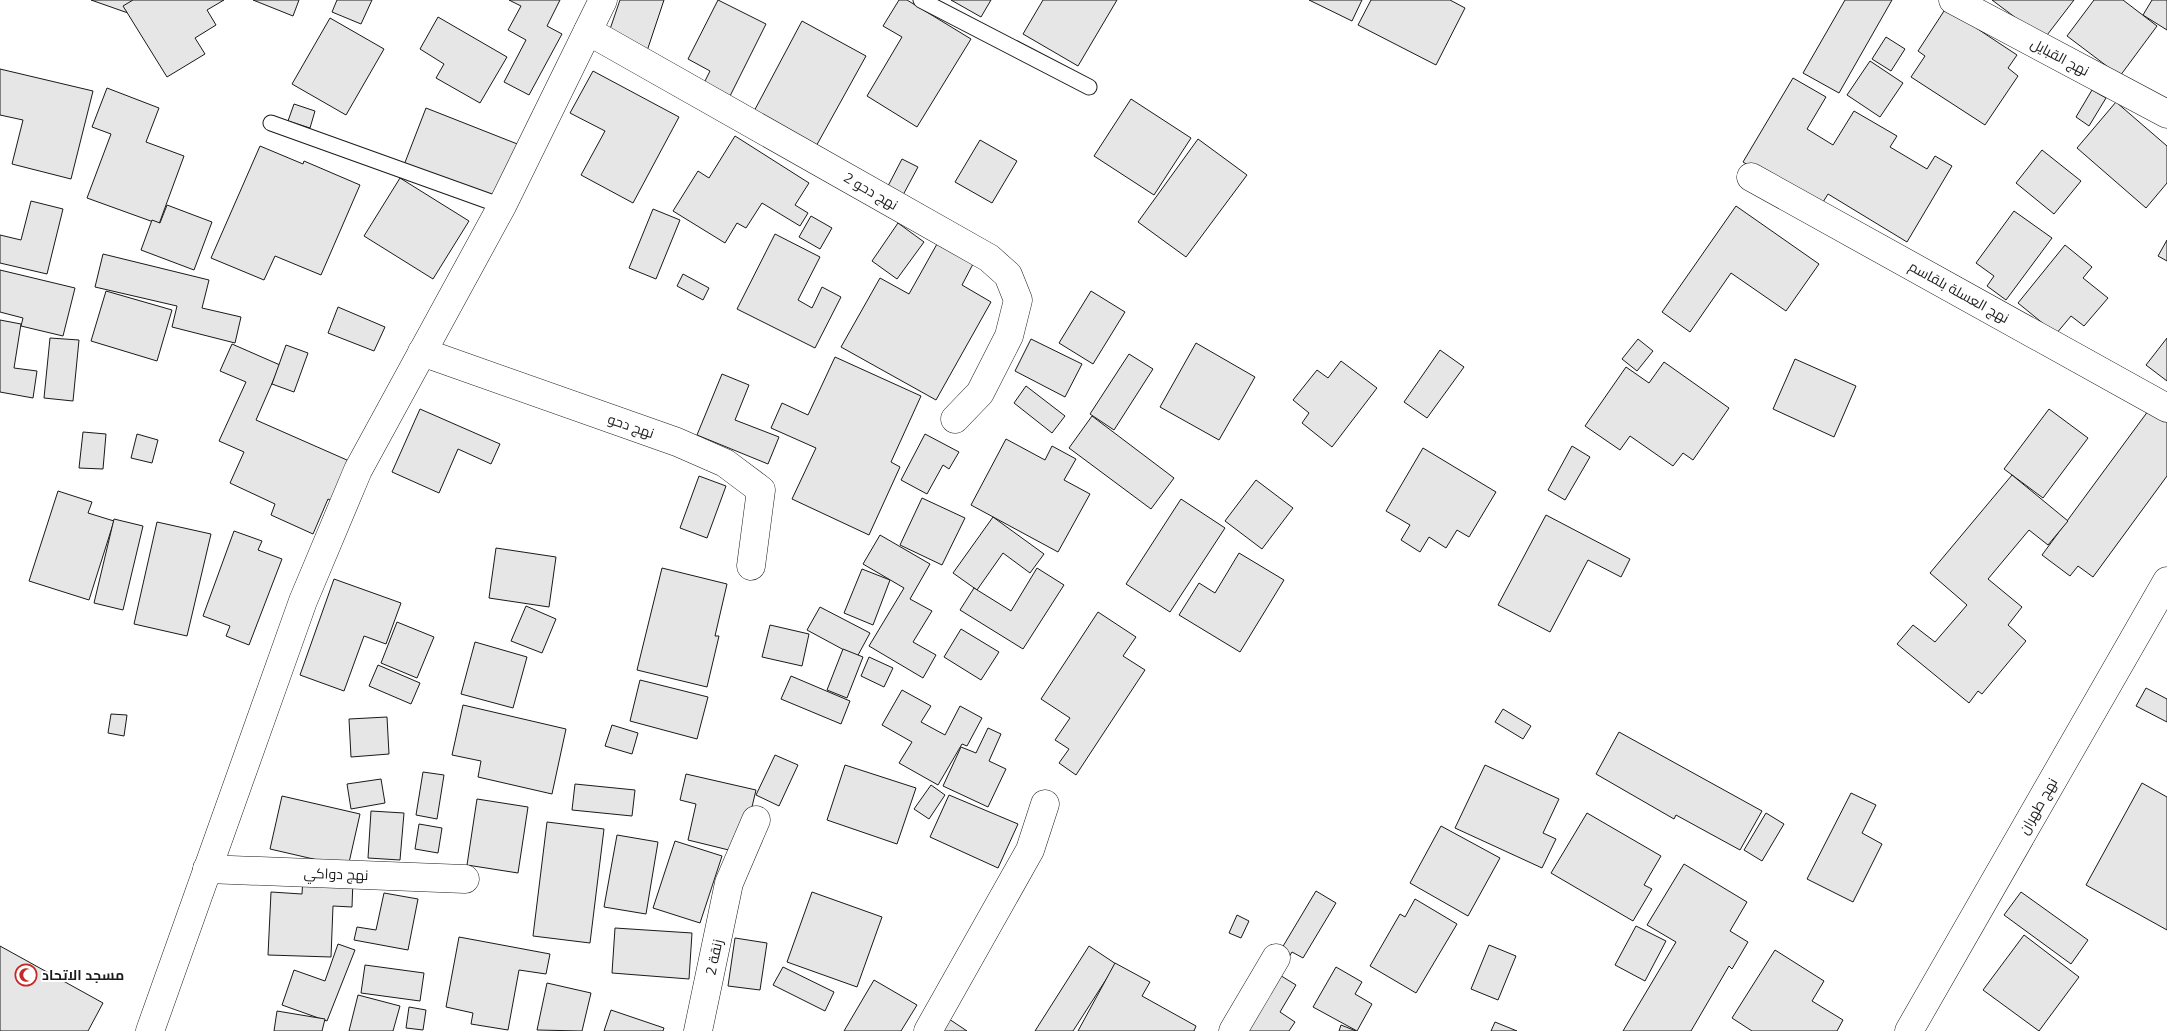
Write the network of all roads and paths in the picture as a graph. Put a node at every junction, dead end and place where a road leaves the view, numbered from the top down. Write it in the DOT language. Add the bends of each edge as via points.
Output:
graph roads {
  1 [pos="602,0"];
  2 [pos="921,0"];
  3 [pos="1953,0"];
  4 [pos="588,31"];
  5 [pos="1089,87"];
  6 [pos="2167,114"];
  7 [pos="271,123"];
  8 [pos="1751,177"];
  9 [pos="502,206"];
  10 [pos="422,352"];
  11 [pos="2167,408"];
  12 [pos="954,419"];
  13 [pos="751,566"];
  14 [pos="2167,581"];
  15 [pos="1045,804"];
  16 [pos="756,820"];
  17 [pos="207,869"];
  18 [pos="465,880"];
  19 [pos="1276,958"];
  20 [pos="150,1031"];
  21 [pos="698,1031"];
  22 [pos="928,1031"];
  23 [pos="1233,1031"];
  24 [pos="1909,1031"];
  1 -- 4 [label="street"];
  2 -- 5 [label="lane"];
  3 -- 6 [label="street, نهج القبايل"];
  4 -- 9 [label="street"];
  4 -- 12 [label="street, نهج دحو 2" via="990,258 1008,275 1018,300 1009,336 980,393"];
  7 -- 9 [label="lane"];
  8 -- 11 [label="street, نهج العسلة بلقاسم"];
  9 -- 10 [label="street"];
  10 -- 13 [label="street, نهج دحو" via="677,442 725,463 761,490"];
  10 -- 17 [label="street" via="358,470 310,583"];
  14 -- 24 [label="street, نهج طهران"];
  15 -- 22 [label="street" via="1030,850"];
  16 -- 21 [label="street, زنقة 2" via="729,883"];
  17 -- 18 [label="street, نهج دواكي"];
  17 -- 20 [label="street"];
  19 -- 23 [label="street"];
}
